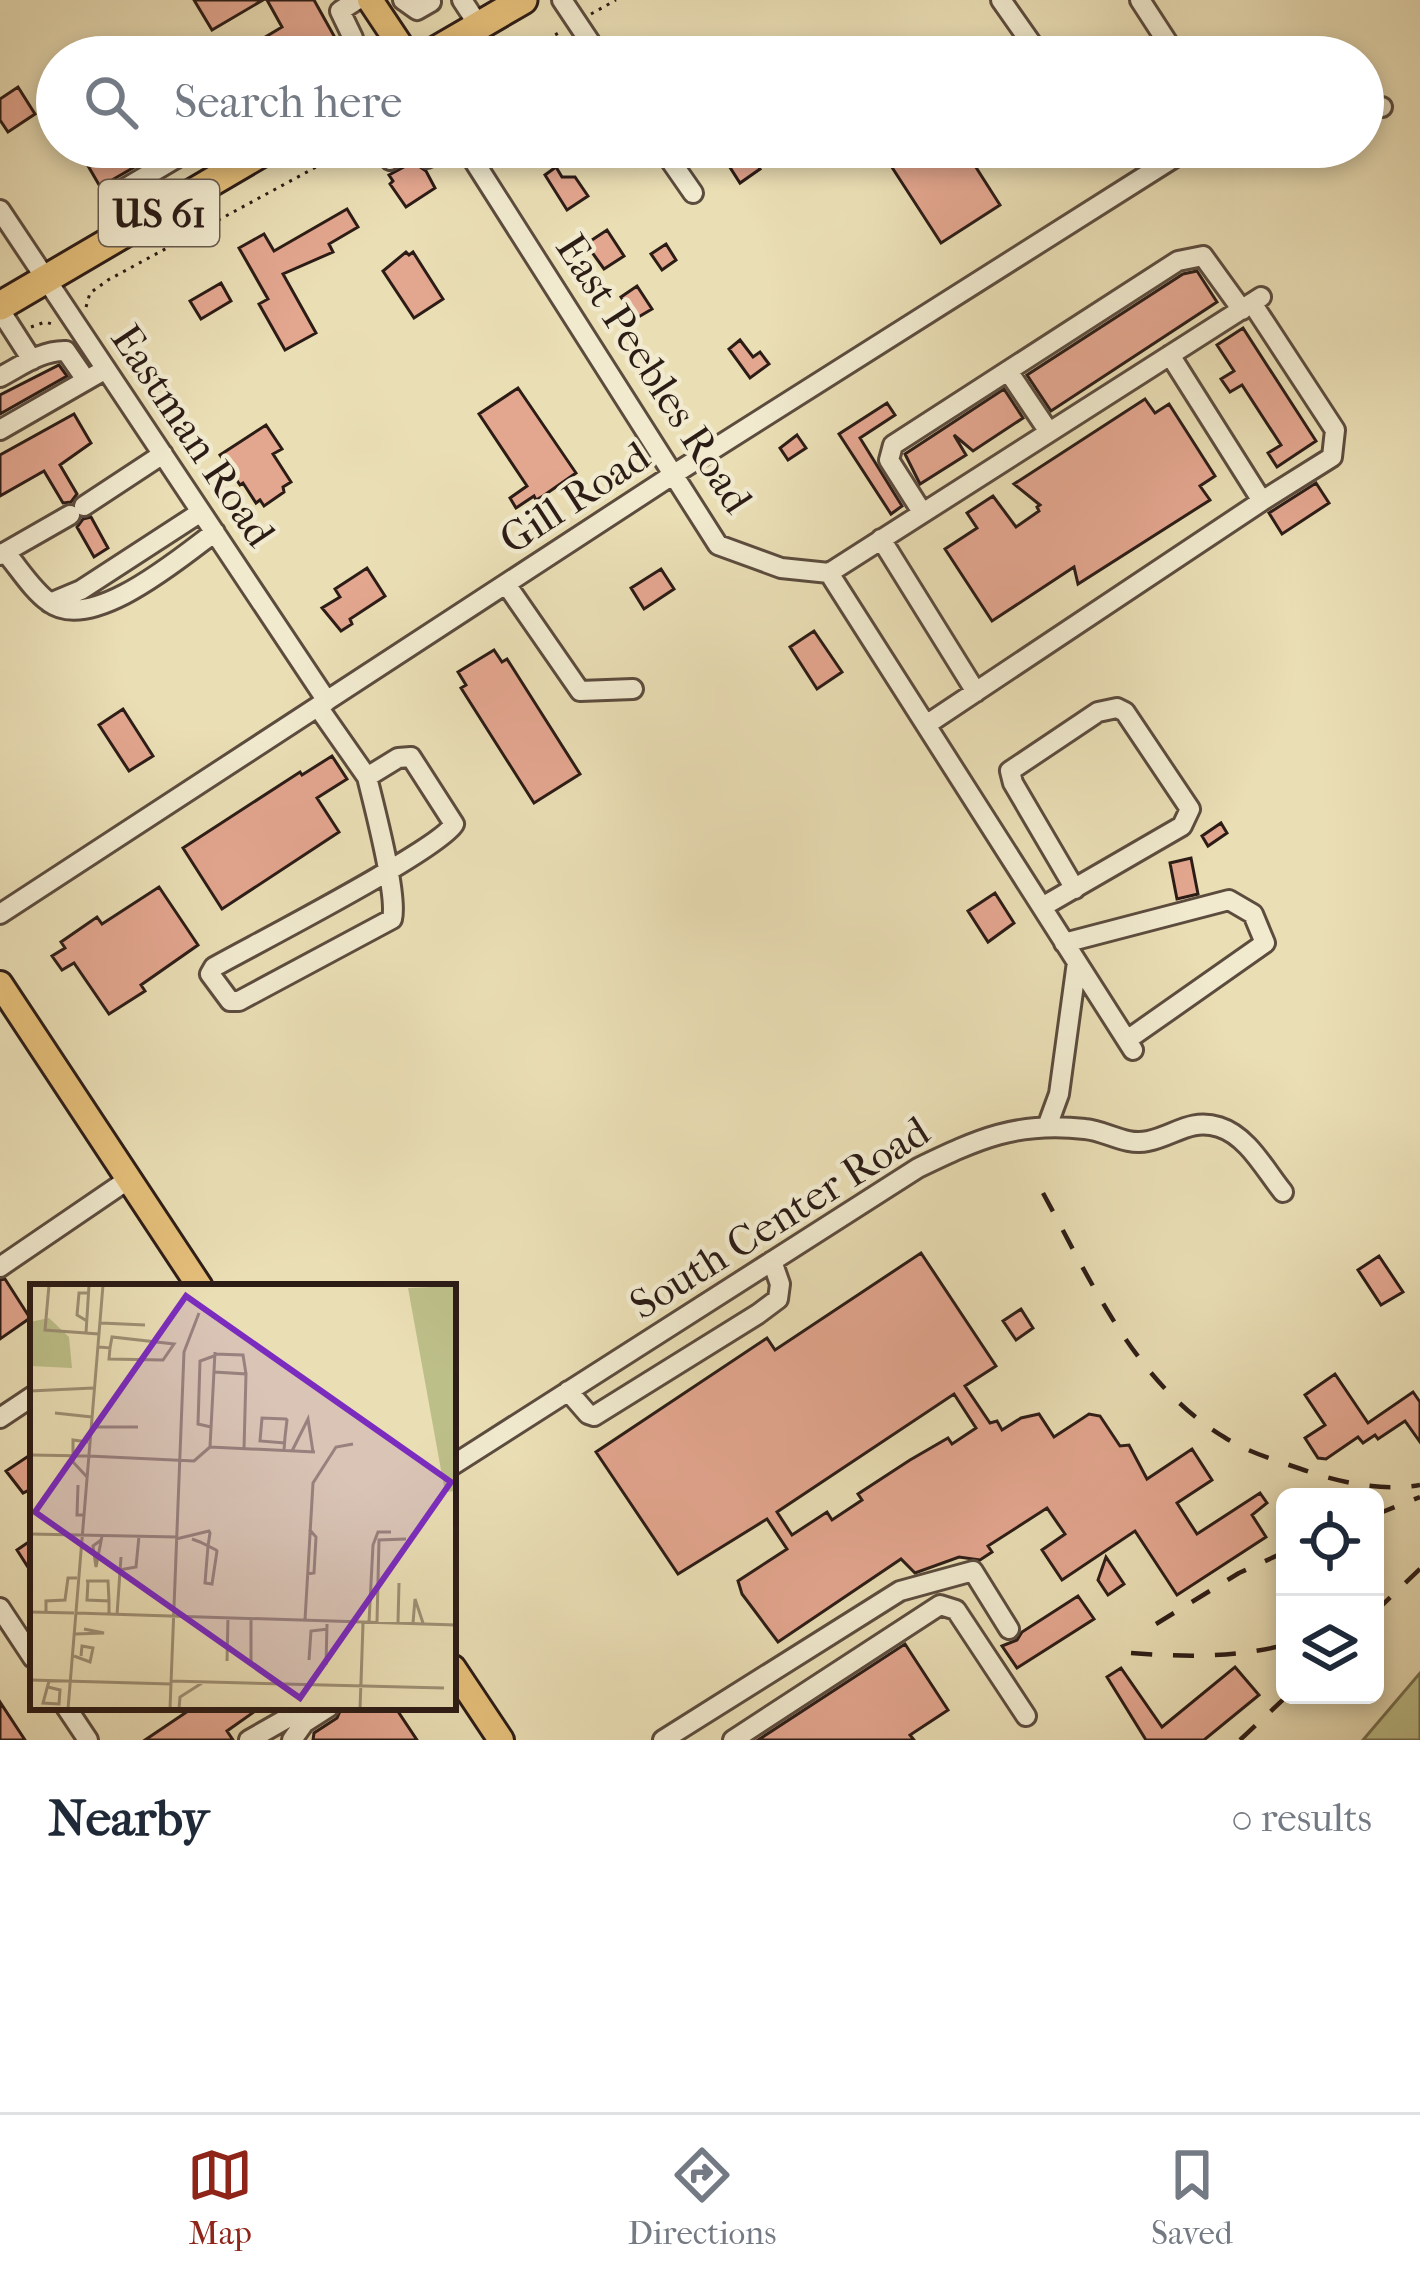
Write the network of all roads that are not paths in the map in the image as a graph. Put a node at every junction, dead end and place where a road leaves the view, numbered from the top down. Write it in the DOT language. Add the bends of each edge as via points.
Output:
graph roads {
  1 [pos="370,0"];
  2 [pos="403,0"];
  3 [pos="462,0"];
  4 [pos="523,0"];
  5 [pos="562,0"];
  6 [pos="1001,0"];
  7 [pos="1140,0"];
  8 [pos="432,1"];
  9 [pos="343,4"];
  10 [pos="479,26"];
  11 [pos="351,36"];
  12 [pos="394,36"];
  13 [pos="462,36"];
  14 [pos="586,36"];
  15 [pos="1026,36"];
  16 [pos="1163,36"];
  17 [pos="161,168"];
  18 [pos="174,168"];
  19 [pos="229,168"];
  20 [pos="478,168"];
  21 [pos="676,168"];
  22 [pos="1158,168"];
  23 [pos="693,193"];
  24 [pos="189,195"];
  25 [pos="0,210"];
  26 [pos="138,225"];
  27 [pos="46,278"];
  28 [pos="1252,303"];
  29 [pos="0,308"];
  30 [pos="1170,355"];
  31 [pos="32,360"];
  32 [pos="106,369"];
  33 [pos="1008,370"];
  34 [pos="0,377"];
  35 [pos="86,380"];
  36 [pos="0,430"];
  37 [pos="1048,432"];
  38 [pos="163,454"];
  39 [pos="671,476"];
  40 [pos="1262,501"];
  41 [pos="201,512"];
  42 [pos="922,512"];
  43 [pos="215,532"];
  44 [pos="881,539"];
  45 [pos="3,553"];
  46 [pos="829,573"];
  47 [pos="506,584"];
  48 [pos="50,603"];
  49 [pos="633,689"];
  50 [pos="976,692"];
  51 [pos="323,704"];
  52 [pos="926,725"];
  53 [pos="368,777"];
  54 [pos="386,870"];
  55 [pos="1075,889"];
  56 [pos="1042,908"];
  57 [pos="0,914"];
  58 [pos="1064,943"];
  59 [pos="1077,962"];
  60 [pos="0,984"];
  61 [pos="1048,1124"];
  62 [pos="129,1179"];
  63 [pos="1282,1192"];
  64 [pos="772,1261"];
  65 [pos="0,1267"];
  66 [pos="194,1284"];
  67 [pos="568,1391"];
  68 [pos="30,1398"];
  69 [pos="0,1418"];
  70 [pos="456,1463"];
  71 [pos="0,1609"];
  72 [pos="1010,1629"];
  73 [pos="30,1654"];
  74 [pos="456,1672"];
  75 [pos="68,1710"];
  76 [pos="302,1710"];
  77 [pos="325,1710"];
  78 [pos="1026,1716"];
  79 [pos="88,1740"];
  80 [pos="249,1740"];
  81 [pos="292,1740"];
  82 [pos="501,1740"];
  83 [pos="663,1740"];
  84 [pos="733,1740"];
  1 -- 12 [label="main road"];
  2 -- 8 [label="street" via="417,10"];
  3 -- 10 [label="street"];
  4 -- 10 [label="highway"];
  5 -- 14 [label="street"];
  6 -- 15 [label="street"];
  7 -- 16 [label="street"];
  9 -- 11 [label="street"];
  10 -- 13 [label="highway"];
  17 -- 26 [label="street" via="119,192"];
  18 -- 24 [label="street"];
  19 -- 24 [label="highway, US 61"];
  20 -- 39 [label="street, East Peebles Road"];
  21 -- 23 [label="street"];
  22 -- 39 [label="street, Gill Road"];
  24 -- 26 [label="highway, US 61"];
  25 -- 27 [label="street, Eastman Road"];
  26 -- 27 [label="highway, US 61"];
  27 -- 29 [label="highway, US 61"];
  27 -- 32 [label="street, Eastman Road"];
  28 -- 30 [label="street"];
  28 -- 33 [label="street" via="1203,256 1178,261"];
  28 -- 40 [label="street" via="1335,430 1332,457"];
  29 -- 31 [label="street"];
  30 -- 37 [label="street"];
  30 -- 40 [label="street"];
  31 -- 34 [label="street"];
  31 -- 35 [label="street" via="66,351"];
  32 -- 35 [label="street"];
  32 -- 38 [label="street, Eastman Road"];
  33 -- 37 [label="street"];
  33 -- 42 [label="street" via="892,445 889,460"];
  35 -- 36 [label="street"];
  37 -- 42 [label="street"];
  38 -- 41 [label="street, Eastman Road"];
  38 -- 45 [label="street"];
  39 -- 46 [label="street, East Peebles Road" via="718,545 782,568"];
  39 -- 47 [label="street, Gill Road"];
  40 -- 50 [label="street"];
  41 -- 43 [label="street, Eastman Road"];
  41 -- 48 [label="street"];
  42 -- 44 [label="street"];
  43 -- 48 [label="street" via="105,604 73,613"];
  43 -- 51 [label="street, Eastman Road"];
  44 -- 46 [label="street"];
  44 -- 50 [label="street"];
  45 -- 48 [label="street"];
  46 -- 52 [label="street"];
  47 -- 49 [label="street" via="580,691"];
  47 -- 51 [label="street, Gill Road"];
  50 -- 52 [label="street"];
  51 -- 53 [label="street, Eastman Road"];
  51 -- 57 [label="street, Gill Road"];
  52 -- 56 [label="street"];
  53 -- 54 [label="street"];
  53 -- 54 [label="street" via="411,758 454,824"];
  54 -- 54 [label="street" via="214,967 210,974 238,1001 392,919"];
  55 -- 55 [label="street" via="1188,820 1190,809 1117,707 1010,771"];
  55 -- 56 [label="street"];
  56 -- 58 [label="street"];
  58 -- 59 [label="street"];
  58 -- 59 [label="street" via="1229,900 1252,914 1265,943 1130,1045"];
  59 -- 61 [label="street"];
  60 -- 62 [label="main road"];
  61 -- 63 [label="street, South Center Road" via="1124,1142 1148,1142 1190,1124 1219,1127 1242,1140"];
  61 -- 64 [label="street, South Center Road" via="989,1134 917,1168"];
  62 -- 65 [label="street"];
  62 -- 66 [label="main road"];
  64 -- 67 [label="street, South Center Road"];
  64 -- 67 [label="street" via="778,1299 758,1314 594,1416"];
  67 -- 70 [label="street, South Center Road"];
  68 -- 69 [label="street"];
  71 -- 73 [label="street"];
  72 -- 83 [label="street" via="973,1571 900,1591"];
  74 -- 82 [label="main road"];
  75 -- 79 [label="street"];
  76 -- 80 [label="street"];
  77 -- 81 [label="street"];
  78 -- 84 [label="street" via="956,1610 940,1604"];
}
